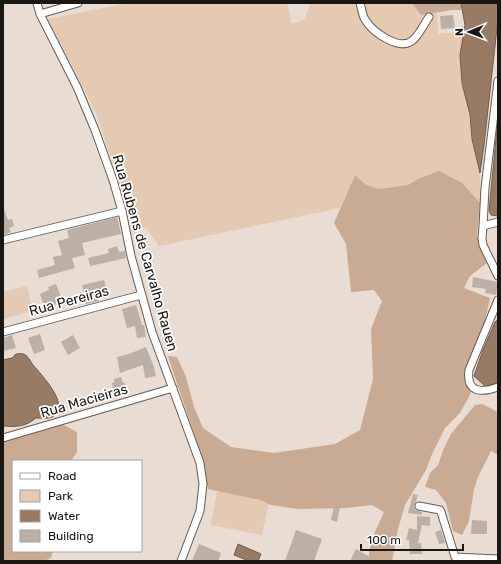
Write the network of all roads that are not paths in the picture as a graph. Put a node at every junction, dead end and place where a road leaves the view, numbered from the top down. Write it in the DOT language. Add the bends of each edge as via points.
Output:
graph roads {
  1 [pos="37,3"];
  2 [pos="78,3"];
  3 [pos="360,3"];
  4 [pos="40,14"];
  5 [pos="429,17"];
  6 [pos="498,81"];
  7 [pos="122,211"];
  8 [pos="498,222"];
  9 [pos="483,226"];
  10 [pos="3,240"];
  11 [pos="498,276"];
  12 [pos="141,296"];
  13 [pos="498,300"];
  14 [pos="3,332"];
  15 [pos="498,387"];
  16 [pos="173,388"];
  17 [pos="3,438"];
  18 [pos="419,506"];
  19 [pos="498,559"];
  20 [pos="181,561"];
  1 -- 4 [label="street, Rua Rubens de Carvalho Rauen"];
  2 -- 4 [label="street"];
  3 -- 5 [label="street" via="366,22 390,42 399,44 413,40"];
  4 -- 7 [label="street, Rua Rubens de Carvalho Rauen" via="96,130"];
  6 -- 9 [label="street"];
  7 -- 10 [label="street"];
  7 -- 12 [label="street, Rua Rubens de Carvalho Rauen"];
  8 -- 9 [label="street"];
  9 -- 11 [label="street" via="483,245"];
  12 -- 14 [label="street, Rua Pereiras"];
  12 -- 16 [label="street, Rua Rubens de Carvalho Rauen"];
  13 -- 15 [label="street" via="468,370 469,383 474,389 480,391"];
  16 -- 17 [label="street, Rua Macieiras"];
  16 -- 20 [label="street, Rua Rubens de Carvalho Rauen" via="200,463 203,484 200,511"];
  18 -- 19 [label="street" via="440,510 455,557"];
}
